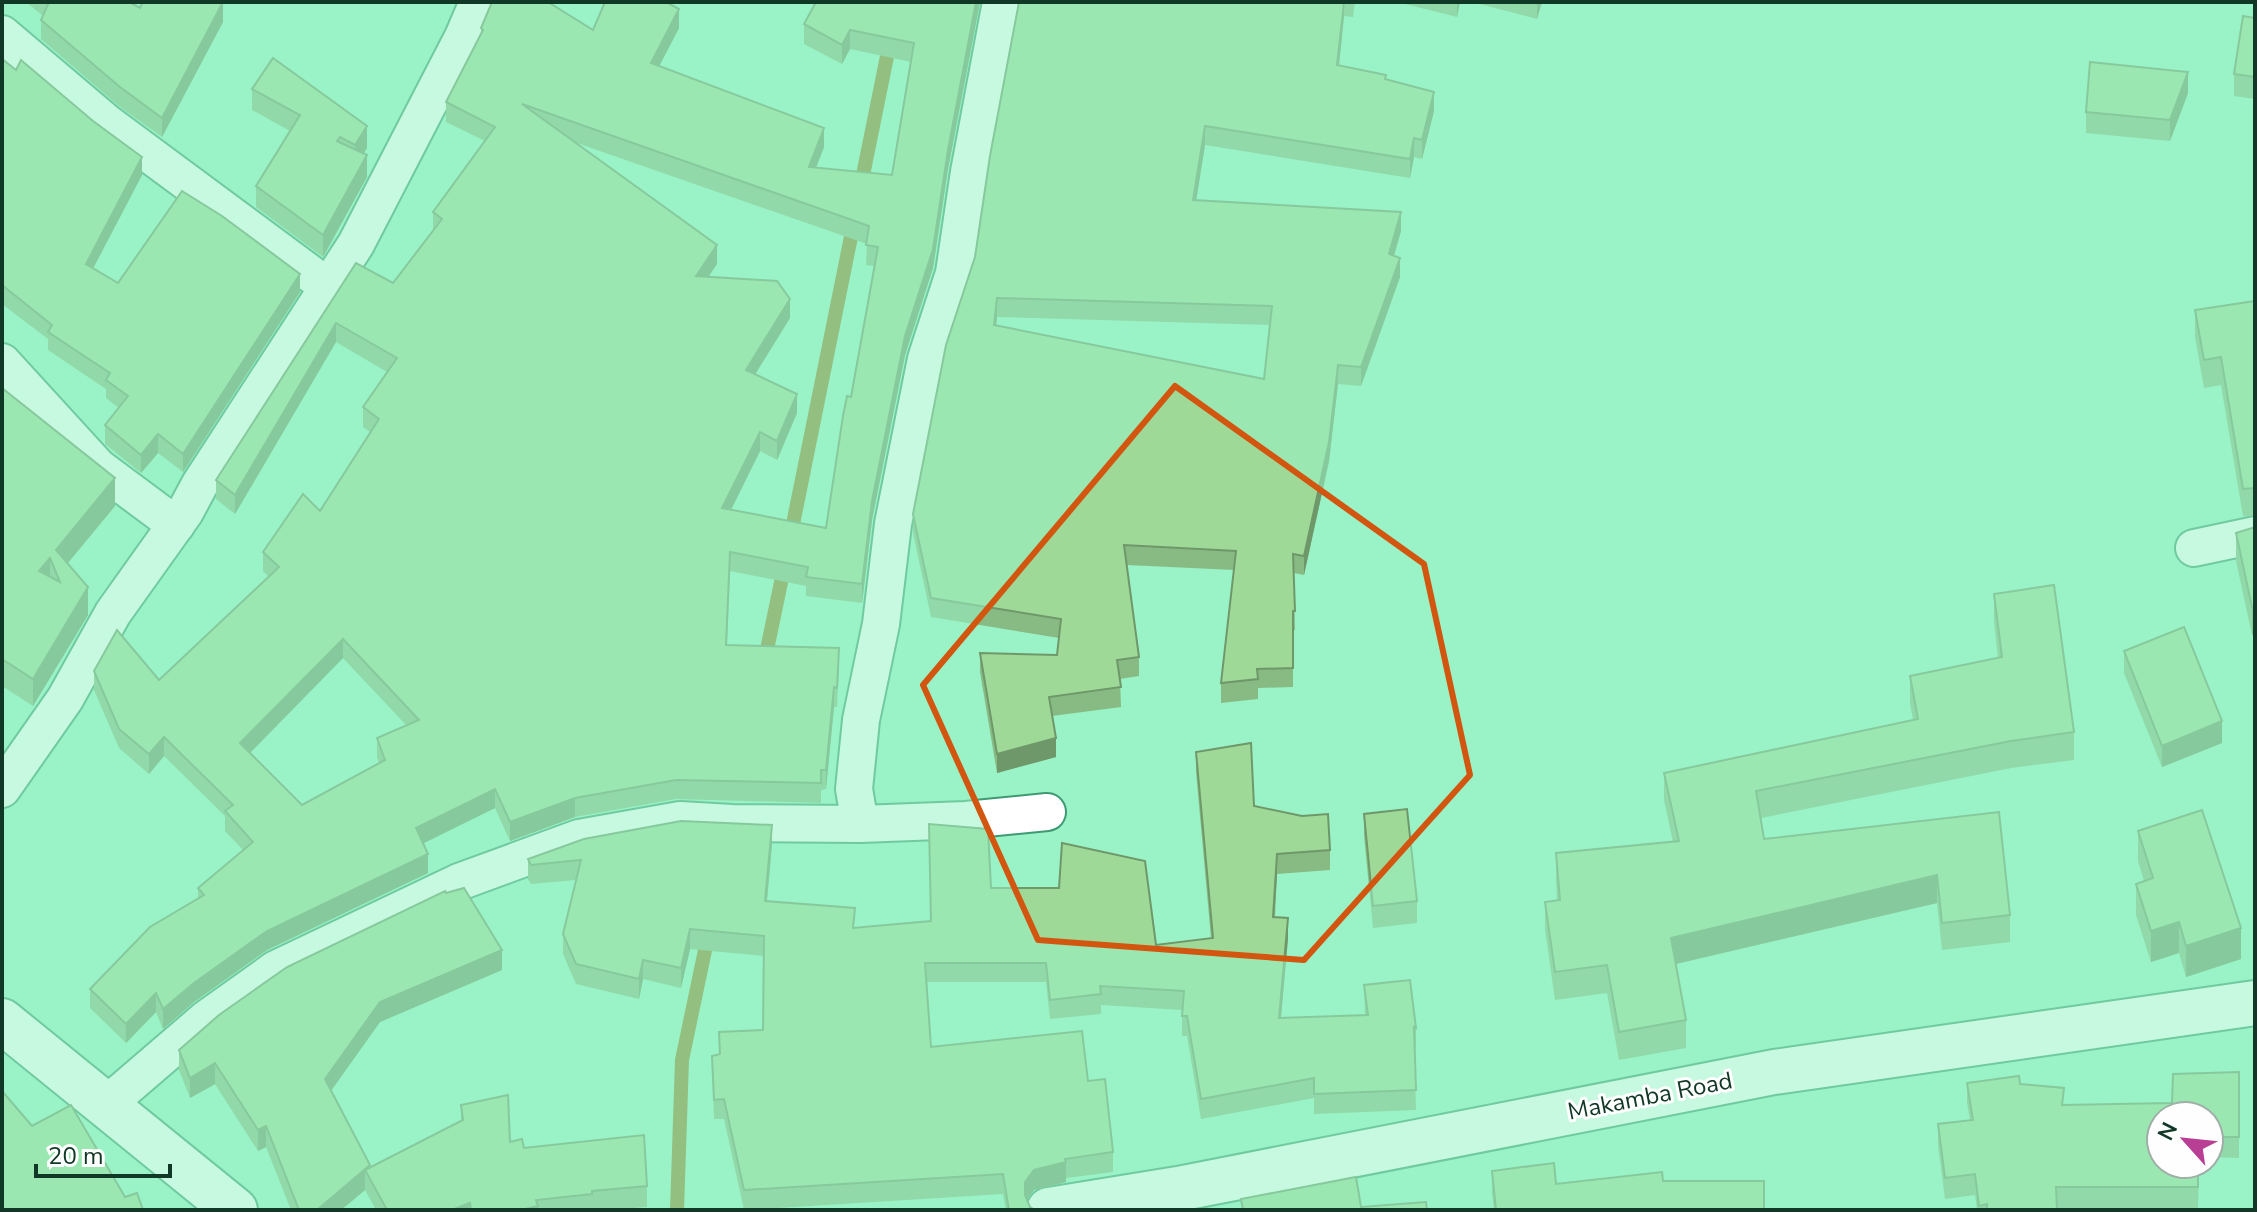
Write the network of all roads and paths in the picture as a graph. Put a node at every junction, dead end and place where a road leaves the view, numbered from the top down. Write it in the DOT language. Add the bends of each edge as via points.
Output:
graph roads {
  1 [pos="478,2"];
  2 [pos="1001,2"];
  3 [pos="2,34"];
  4 [pos="327,286"];
  5 [pos="2,362"];
  6 [pos="176,525"];
  7 [pos="2255,535"];
  8 [pos="2194,548"];
  9 [pos="2,789"];
  10 [pos="1047,812"];
  11 [pos="860,824"];
  12 [pos="2255,1003"];
  13 [pos="2,1021"];
  14 [pos="106,1105"];
  15 [pos="1181,1200"];
  16 [pos="235,1210"];
  17 [pos="1049,1210"];
  1 -- 4 [label="street" via="356,244"];
  2 -- 11 [label="street" via="954,273 926,359 893,524 881,624 861,720 854,789"];
  3 -- 4 [label="street" via="107,123"];
  4 -- 6 [label="street"];
  5 -- 6 [label="street" via="98,467"];
  6 -- 9 [label="street" via="113,613 65,699"];
  7 -- 8 [label="street"];
  10 -- 11 [label="street"];
  11 -- 14 [label="street" via="680,820 579,838 472,877 276,969 206,1019"];
  12 -- 15 [label="street, Makamba Road" via="1774,1072"];
  13 -- 14 [label="street"];
  14 -- 16 [label="street"];
  15 -- 17 [label="street, Makamba Road"];
}
